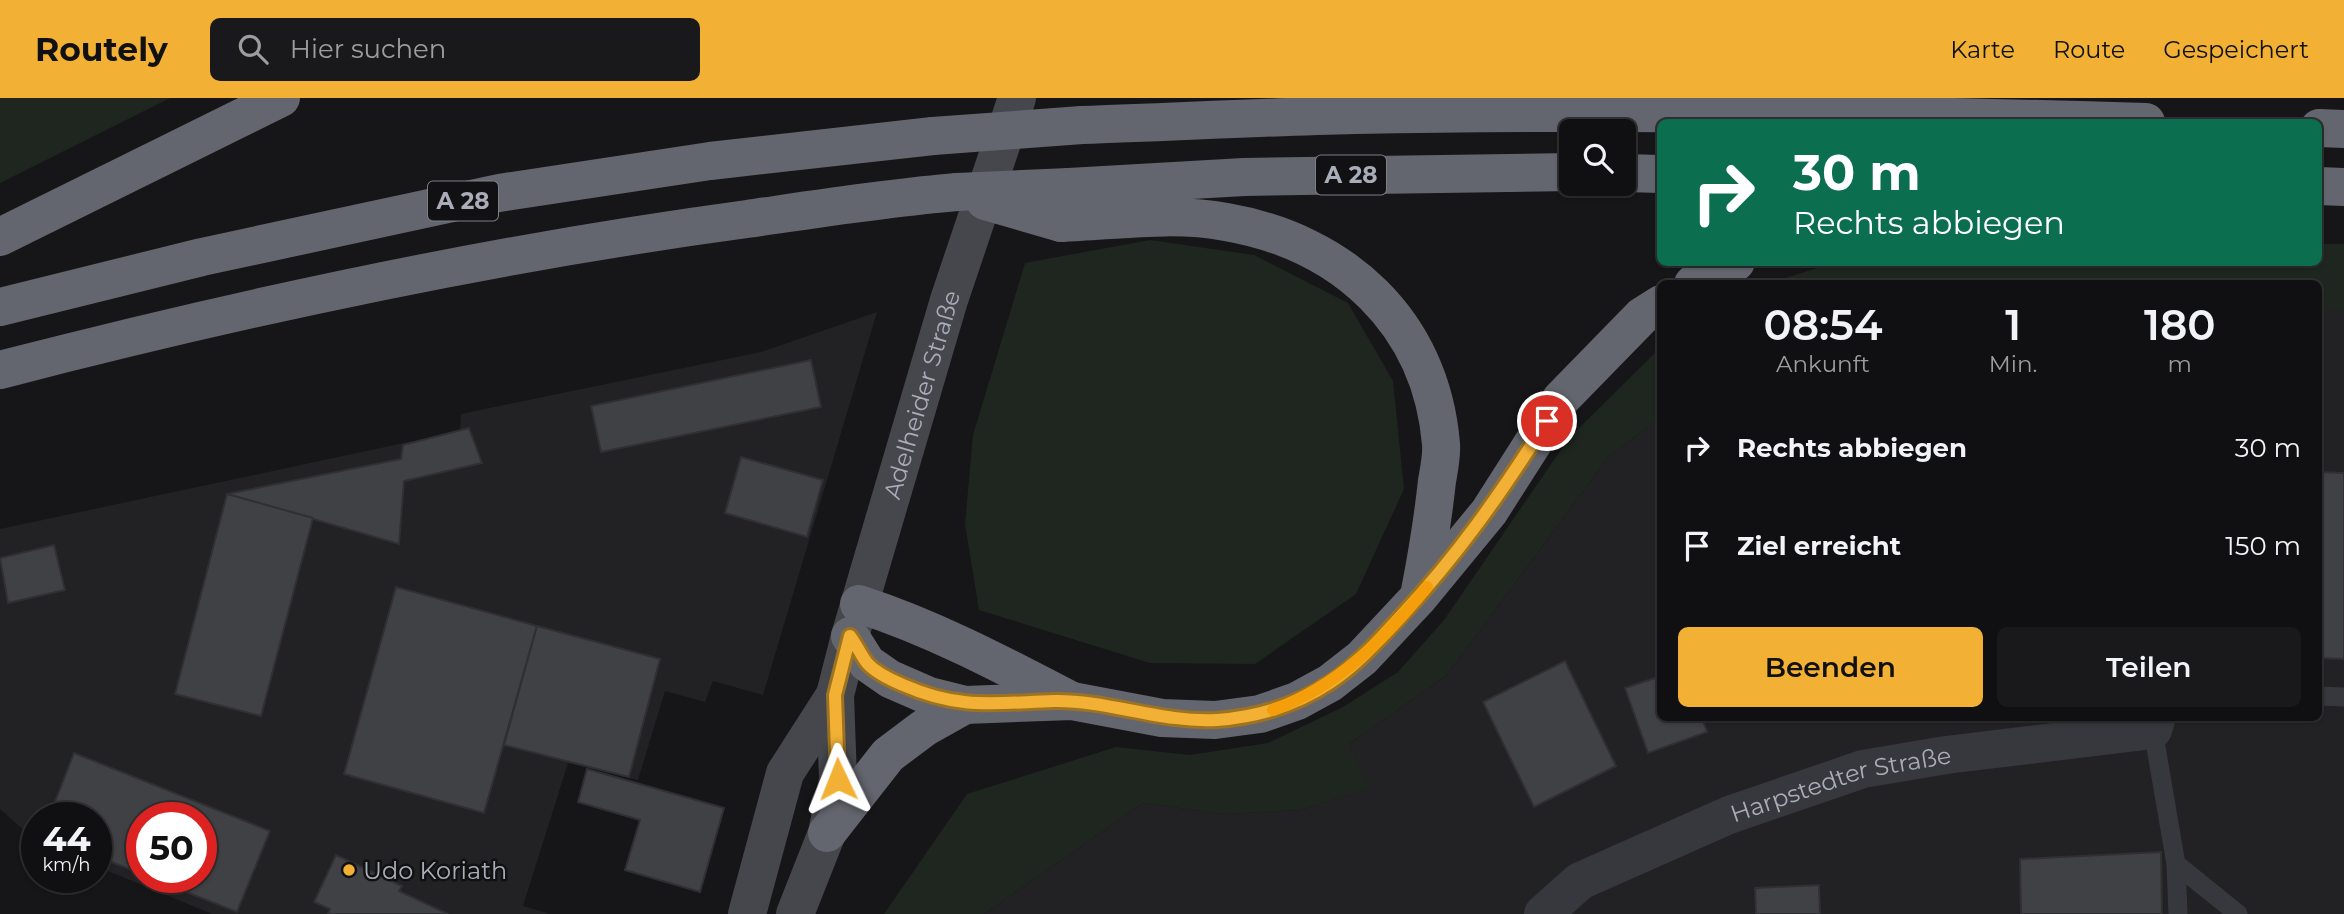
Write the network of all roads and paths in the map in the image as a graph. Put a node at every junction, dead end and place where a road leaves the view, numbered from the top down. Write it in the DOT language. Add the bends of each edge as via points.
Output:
graph roads {
  1 [pos="281,98"];
  2 [pos="1017,98"];
  3 [pos="1996,119"];
  4 [pos="2322,128"];
  5 [pos="2344,129"];
  6 [pos="1559,172"];
  7 [pos="1636,173"];
  8 [pos="1657,174"];
  9 [pos="2322,186"];
  10 [pos="2344,187"];
  11 [pos="1065,205"];
  12 [pos="0,237"];
  13 [pos="1729,266"];
  14 [pos="1701,280"];
  15 [pos="0,307"];
  16 [pos="1657,307"];
  17 [pos="0,370"];
  18 [pos="1419,597"];
  19 [pos="855,620"];
  20 [pos="835,695"];
  21 [pos="2322,696"];
  22 [pos="2344,697"];
  23 [pos="1072,701"];
  24 [pos="965,705"];
  25 [pos="2156,723"];
  26 [pos="827,833"];
  27 [pos="2176,864"];
  28 [pos="747,914"];
  29 [pos="795,914"];
  30 [pos="1543,914"];
  31 [pos="2178,914"];
  32 [pos="2238,914"];
  1 -- 12 [label="highway"];
  2 -- 19 [label="main road, Adelheider Straße" via="949,300"];
  3 -- 15 [label="highway, A 28, bridge" via="1646,112 1353,115 1082,125 933,136 710,160 499,193 202,257"];
  4 -- 5 [label="highway"];
  6 -- 11 [label="highway, A 28" via="1244,177"];
  7 -- 8 [label="highway"];
  9 -- 10 [label="highway"];
  11 -- 17 [label="highway, A 28, bridge" via="957,192 653,231 444,267 188,321"];
  11 -- 18 [label="highway" via="1223,221 1278,233 1339,263 1397,320 1428,377 1441,446"];
  13 -- 14 [label="highway"];
  16 -- 18 [label="highway" via="1642,316 1562,399 1489,512"];
  18 -- 23 [label="highway" via="1362,658 1330,683 1260,715 1215,720 1162,718"];
  19 -- 20 [label="main road, Adelheider Straße"];
  19 -- 23 [label="highway" via="895,615"];
  19 -- 24 [label="highway" via="867,663 929,696"];
  20 -- 26 [label="main road, Adelheider Straße" via="838,779"];
  20 -- 28 [label="main road, Adelheider Straße" via="785,774"];
  21 -- 22 [label="lane"];
  23 -- 24 [label="highway"];
  24 -- 26 [label="highway" via="888,755"];
  25 -- 27 [label="lane"];
  25 -- 30 [label="street, Harpstedter Straße" via="1863,769 1729,815 1580,881"];
  26 -- 29 [label="main road, Adelheider Straße"];
  27 -- 31 [label="lane"];
  27 -- 32 [label="lane"];
}
